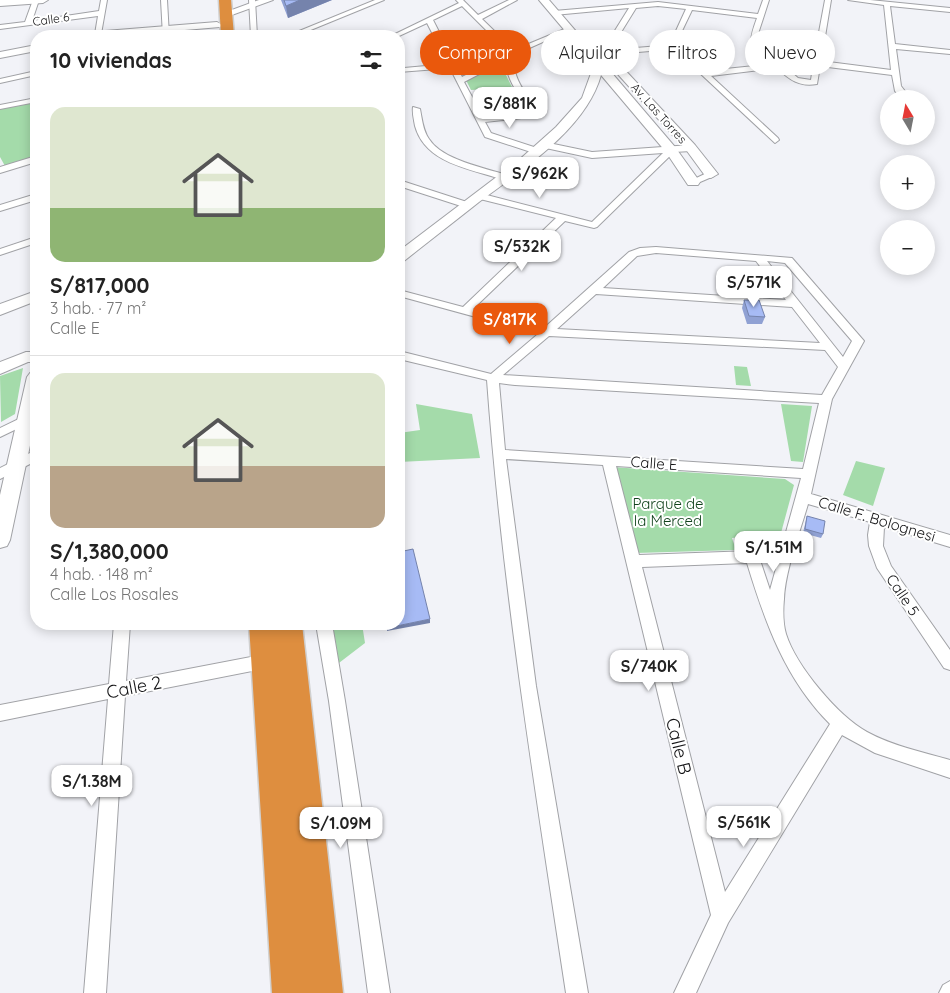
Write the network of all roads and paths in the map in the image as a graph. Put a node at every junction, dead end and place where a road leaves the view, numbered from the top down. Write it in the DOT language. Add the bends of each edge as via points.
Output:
graph roads {
  1 [pos="36,0"];
  2 [pos="43,0"];
  3 [pos="104,0"];
  4 [pos="164,0"];
  5 [pos="268,0"];
  6 [pos="381,0"];
  7 [pos="514,0"];
  8 [pos="544,0"];
  9 [pos="560,0"];
  10 [pos="766,0"];
  11 [pos="828,0"];
  12 [pos="851,0"];
  13 [pos="255,2"];
  14 [pos="461,2"];
  15 [pos="0,3"];
  16 [pos="223,4"];
  17 [pos="887,4"];
  18 [pos="634,5"];
  19 [pos="690,8"];
  20 [pos="950,10"];
  21 [pos="102,12"];
  22 [pos="554,13"];
  23 [pos="574,15"];
  24 [pos="761,16"];
  25 [pos="478,18"];
  26 [pos="429,20"];
  27 [pos="28,22"];
  28 [pos="0,27"];
  29 [pos="99,30"];
  30 [pos="165,30"];
  31 [pos="220,30"];
  32 [pos="254,30"];
  33 [pos="305,30"];
  34 [pos="434,30"];
  35 [pos="490,30"];
  36 [pos="569,30"];
  37 [pos="617,30"];
  38 [pos="679,30"];
  39 [pos="756,30"];
  40 [pos="823,30"];
  41 [pos="405,31"];
  42 [pos="30,43"];
  43 [pos="892,46"];
  44 [pos="30,49"];
  45 [pos="0,50"];
  46 [pos="950,52"];
  47 [pos="0,55"];
  48 [pos="835,66"];
  49 [pos="420,69"];
  50 [pos="405,70"];
  51 [pos="896,73"];
  52 [pos="30,74"];
  53 [pos="457,75"];
  54 [pos="472,75"];
  55 [pos="513,75"];
  56 [pos="595,75"];
  57 [pos="607,75"];
  58 [pos="625,75"];
  59 [pos="705,75"];
  60 [pos="789,75"];
  61 [pos="815,75"];
  62 [pos="0,81"];
  63 [pos="460,81"];
  64 [pos="898,90"];
  65 [pos="30,101"];
  66 [pos="0,108"];
  67 [pos="416,109"];
  68 [pos="480,120"];
  69 [pos="775,140"];
  70 [pos="541,148"];
  71 [pos="691,148"];
  72 [pos="671,150"];
  73 [pos="30,161"];
  74 [pos="1,168"];
  75 [pos="710,174"];
  76 [pos="504,177"];
  77 [pos="693,182"];
  78 [pos="405,185"];
  79 [pos="479,196"];
  80 [pos="30,199"];
  81 [pos="467,205"];
  82 [pos="0,208"];
  83 [pos="563,217"];
  84 [pos="30,242"];
  85 [pos="0,252"];
  86 [pos="405,253"];
  87 [pos="758,257"];
  88 [pos="595,292"];
  89 [pos="405,294"];
  90 [pos="30,298"];
  91 [pos="795,304"];
  92 [pos="0,310"];
  93 [pos="466,310"];
  94 [pos="545,332"];
  95 [pos="829,347"];
  96 [pos="405,356"];
  97 [pos="30,358"];
  98 [pos="843,365"];
  99 [pos="0,368"];
  100 [pos="493,378"];
  101 [pos="826,400"];
  102 [pos="30,405"];
  103 [pos="27,419"];
  104 [pos="0,433"];
  105 [pos="498,454"];
  106 [pos="30,458"];
  107 [pos="608,460"];
  108 [pos="8,470"];
  109 [pos="809,474"];
  110 [pos="803,497"];
  111 [pos="878,520"];
  112 [pos="0,540"];
  113 [pos="950,541"];
  114 [pos="632,561"];
  115 [pos="122,630"];
  116 [pos="264,630"];
  117 [pos="288,630"];
  118 [pos="325,630"];
  119 [pos="778,634"];
  120 [pos="267,661"];
  121 [pos="950,663"];
  122 [pos="117,690"];
  123 [pos="0,713"];
  124 [pos="840,723"];
  125 [pos="950,769"];
  126 [pos="721,916"];
  127 [pos="95,993"];
  128 [pos="292,993"];
  129 [pos="324,993"];
  130 [pos="379,993"];
  131 [pos="577,993"];
  132 [pos="685,993"];
  1 -- 2 [label="street"];
  1 -- 15 [label="street"];
  1 -- 27 [label="street"];
  3 -- 21 [label="street"];
  4 -- 30 [label="street"];
  5 -- 13 [label="street"];
  6 -- 33 [label="street"];
  7 -- 25 [label="street"];
  8 -- 22 [label="street, Av. Las Torres"];
  9 -- 23 [label="street"];
  10 -- 24 [label="street"];
  11 -- 40 [label="street"];
  12 -- 17 [label="street"];
  13 -- 16 [label="street"];
  13 -- 32 [label="street"];
  14 -- 25 [label="street"];
  14 -- 26 [label="street"];
  16 -- 31 [label="highway"];
  17 -- 20 [label="street"];
  17 -- 43 [label="street"];
  18 -- 19 [label="street"];
  18 -- 23 [label="street"];
  18 -- 37 [label="street"];
  19 -- 24 [label="street"];
  19 -- 38 [label="street"];
  21 -- 27 [label="street, Calle 6"];
  21 -- 29 [label="street"];
  22 -- 23 [label="street"];
  22 -- 36 [label="street, Av. Las Torres"];
  24 -- 39 [label="street"];
  25 -- 35 [label="street"];
  26 -- 34 [label="street"];
  26 -- 41 [label="street"];
  27 -- 28 [label="street, Calle 6"];
  42 -- 45 [label="street"];
  43 -- 46 [label="street"];
  43 -- 51 [label="street"];
  44 -- 47 [label="street"];
  48 -- 51 [label="street"];
  49 -- 50 [label="street"];
  51 -- 64 [label="street"];
  52 -- 62 [label="street"];
  53 -- 63 [label="street"];
  54 -- 63 [label="street"];
  55 -- 68 [label="street" via="535,115"];
  56 -- 70 [label="street" via="591,92 570,120"];
  57 -- 72 [label="street, Av. Las Torres"];
  58 -- 71 [label="street, Av. Las Torres"];
  59 -- 69 [label="street"];
  60 -- 61 [label="street" via="808,83 815,80"];
  63 -- 68 [label="street"];
  65 -- 66 [label="street"];
  67 -- 76 [label="street" via="421,131 434,150"];
  68 -- 70 [label="street" via="493,138"];
  70 -- 72 [label="street" via="592,155"];
  70 -- 76 [label="street"];
  71 -- 72 [label="street"];
  71 -- 75 [label="street, Av. Las Torres"];
  72 -- 77 [label="street, Av. Las Torres"];
  72 -- 83 [label="street" via="594,226"];
  73 -- 74 [label="street"];
  75 -- 77 [label="street"];
  76 -- 79 [label="street"];
  78 -- 81 [label="street"];
  79 -- 81 [label="street"];
  79 -- 83 [label="street"];
  80 -- 82 [label="street"];
  81 -- 86 [label="street"];
  83 -- 93 [label="street"];
  84 -- 85 [label="street"];
  87 -- 88 [label="street" via="640,251"];
  87 -- 91 [label="street"];
  87 -- 98 [label="street" via="788,260 858,341"];
  88 -- 91 [label="street"];
  88 -- 94 [label="street"];
  89 -- 93 [label="street"];
  90 -- 92 [label="street"];
  91 -- 95 [label="street"];
  93 -- 94 [label="street"];
  94 -- 95 [label="street"];
  94 -- 100 [label="street"];
  95 -- 98 [label="street"];
  96 -- 100 [label="street"];
  97 -- 99 [label="street"];
  98 -- 101 [label="street"];
  100 -- 101 [label="street"];
  100 -- 105 [label="street"];
  101 -- 109 [label="street"];
  102 -- 103 [label="street"];
  103 -- 104 [label="street"];
  103 -- 108 [label="street"];
  105 -- 107 [label="street, Calle E"];
  105 -- 131 [label="street" via="524,665"];
  106 -- 108 [label="street"];
  107 -- 109 [label="street, Calle E"];
  107 -- 114 [label="street, Calle B"];
  108 -- 112 [label="street"];
  109 -- 110 [label="street"];
  110 -- 111 [label="street, Calle F. Bolognesi"];
  110 -- 119 [label="street" via="779,580 776,599"];
  111 -- 113 [label="street, Calle F. Bolognesi"];
  111 -- 121 [label="street, Calle 5" via="876,546 884,568"];
  114 -- 119 [label="street" via="752,557"];
  114 -- 126 [label="street, Calle B"];
  115 -- 122 [label="street"];
  116 -- 120 [label="highway"];
  117 -- 129 [label="highway"];
  118 -- 130 [label="street"];
  119 -- 124 [label="street" via="813,692"];
  120 -- 122 [label="street, Calle 2"];
  120 -- 128 [label="highway"];
  122 -- 123 [label="street, Calle 2"];
  122 -- 127 [label="street"];
  124 -- 125 [label="street" via="885,749"];
  124 -- 126 [label="street"];
  126 -- 132 [label="street"];
}
